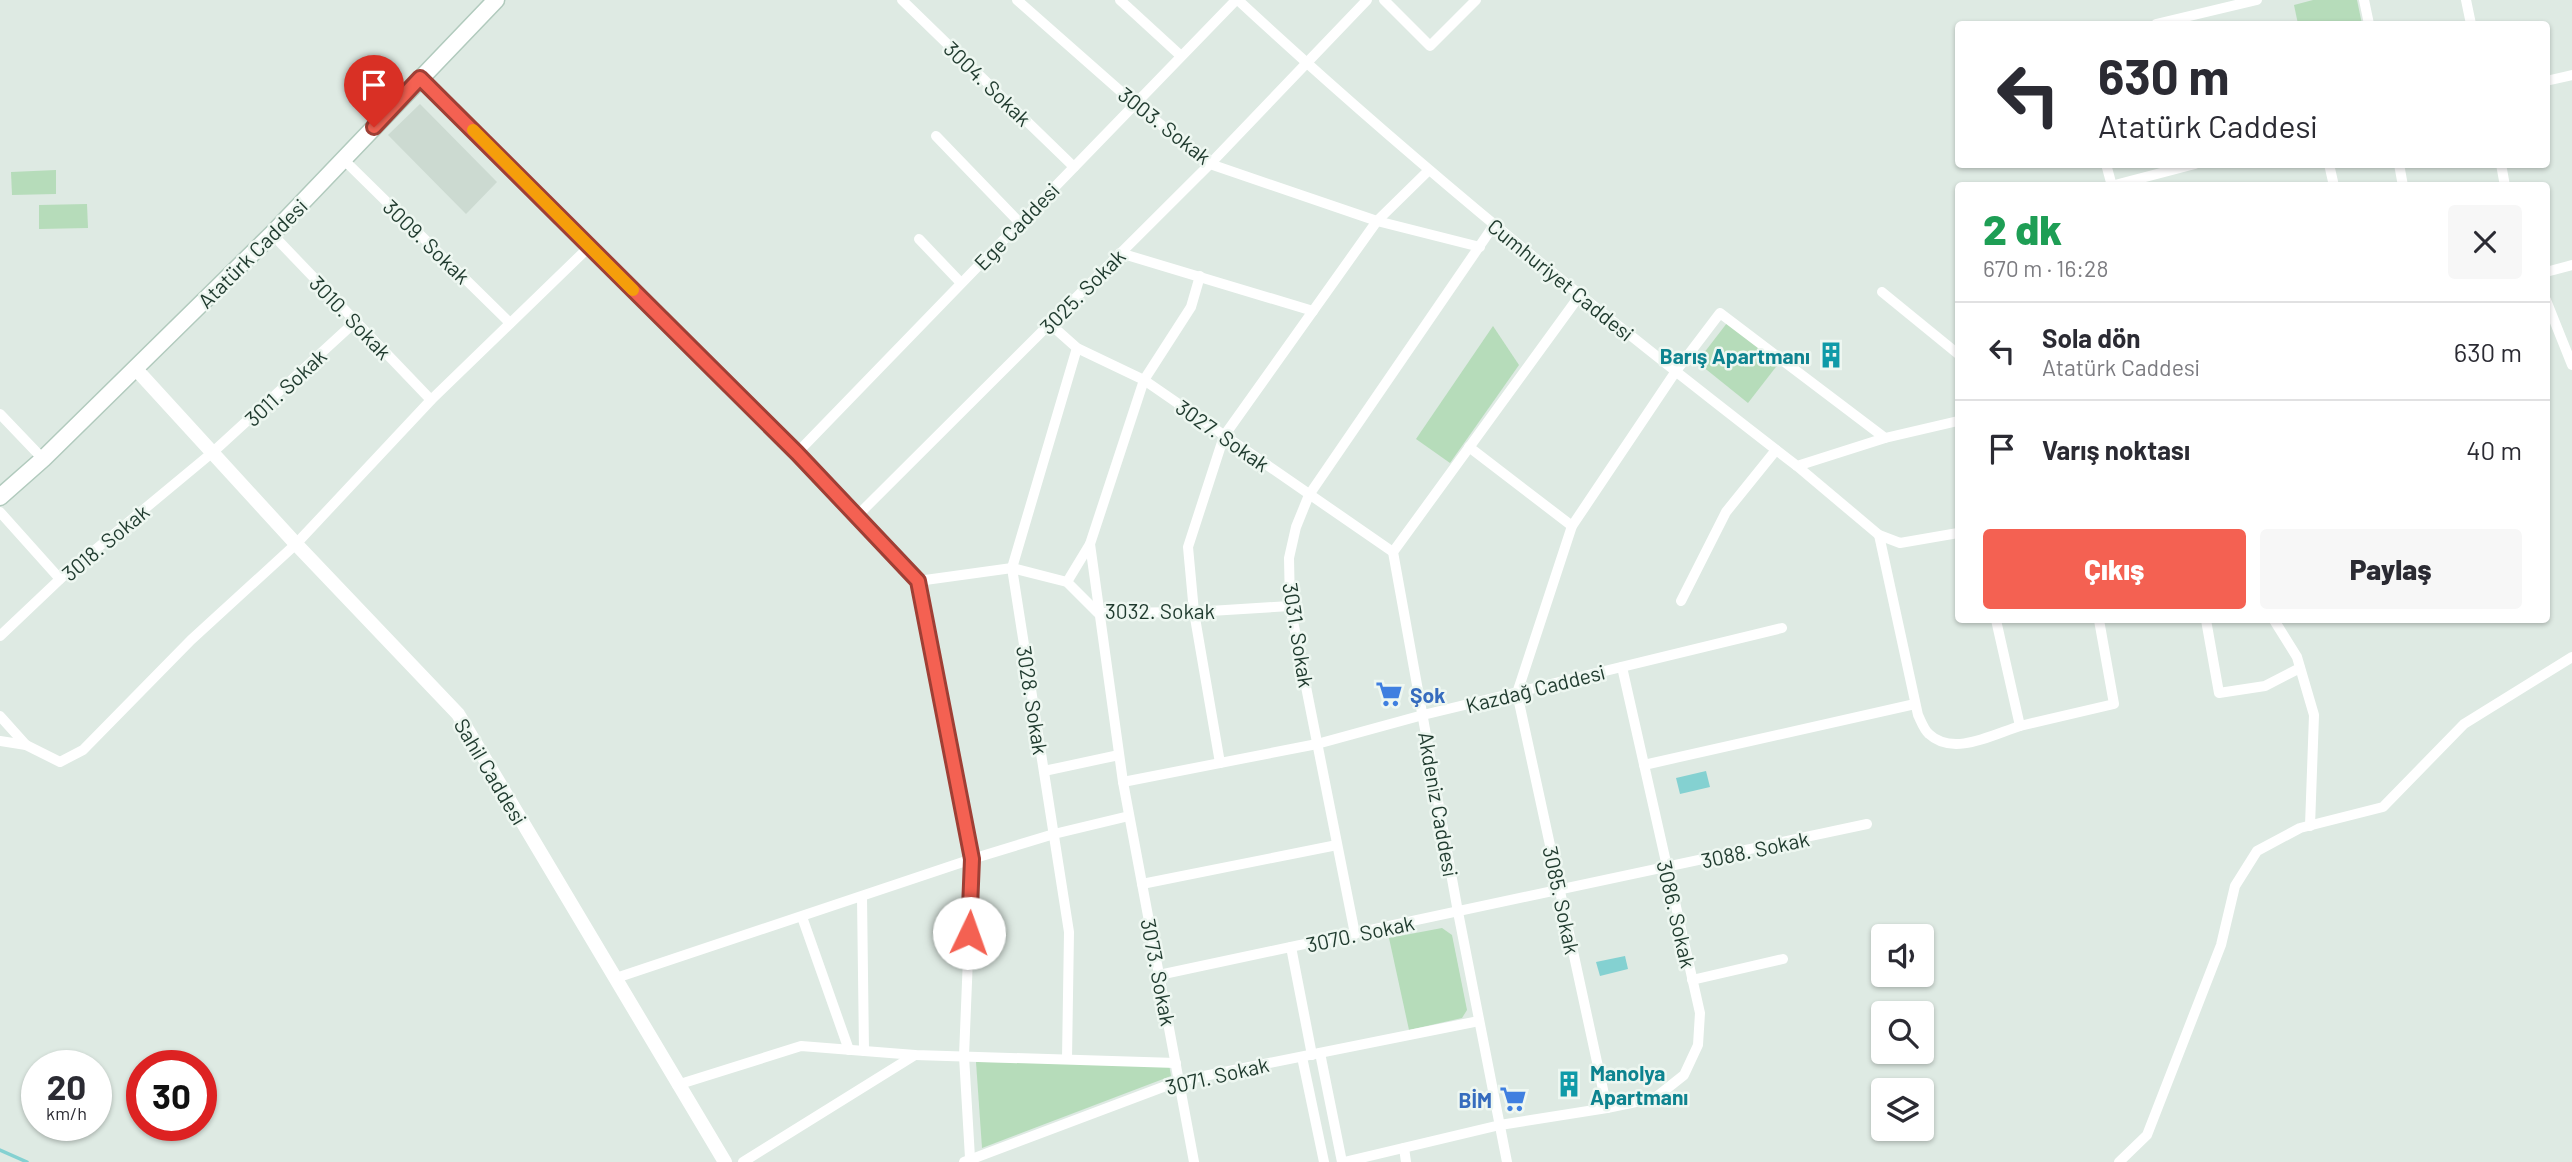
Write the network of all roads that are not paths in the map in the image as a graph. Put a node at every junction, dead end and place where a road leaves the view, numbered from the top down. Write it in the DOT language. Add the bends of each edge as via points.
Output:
graph roads {
  1 [pos="496,0"];
  2 [pos="902,0"];
  3 [pos="1017,0"];
  4 [pos="1120,0"];
  5 [pos="1237,0"];
  6 [pos="1367,0"];
  7 [pos="1384,0"];
  8 [pos="1476,0"];
  9 [pos="2257,0"];
  10 [pos="2364,0"];
  11 [pos="2466,0"];
  12 [pos="2169,21"];
  13 [pos="2368,21"];
  14 [pos="2471,21"];
  15 [pos="1181,56"];
  16 [pos="1306,62"];
  17 [pos="2572,75"];
  18 [pos="420,78"];
  19 [pos="2550,80"];
  20 [pos="1135,104"];
  21 [pos="936,136"];
  22 [pos="344,160"];
  23 [pos="1210,164"];
  24 [pos="1074,167"];
  25 [pos="2179,168"];
  26 [pos="1428,171"];
  27 [pos="2124,182"];
  28 [pos="1377,221"];
  29 [pos="1020,223"];
  30 [pos="1494,225"];
  31 [pos="272,234"];
  32 [pos="919,239"];
  33 [pos="589,247"];
  34 [pos="1479,247"];
  35 [pos="1120,253"];
  36 [pos="2572,265"];
  37 [pos="2550,271"];
  38 [pos="1200,276"];
  39 [pos="961,284"];
  40 [pos="1882,292"];
  41 [pos="1580,295"];
  42 [pos="2550,310"];
  43 [pos="1313,311"];
  44 [pos="356,321"];
  45 [pos="510,323"];
  46 [pos="1050,324"];
  47 [pos="1077,348"];
  48 [pos="1955,352"];
  49 [pos="2572,365"];
  50 [pos="135,368"];
  51 [pos="1676,371"];
  52 [pos="1144,380"];
  53 [pos="431,400"];
  54 [pos="0,414"];
  55 [pos="1955,422"];
  56 [pos="1224,436"];
  57 [pos="1885,438"];
  58 [pos="1469,447"];
  59 [pos="1776,450"];
  60 [pos="214,452"];
  61 [pos="797,453"];
  62 [pos="43,459"];
  63 [pos="1797,466"];
  64 [pos="1309,495"];
  65 [pos="0,497"];
  66 [pos="0,513"];
  67 [pos="856,517"];
  68 [pos="1572,526"];
  69 [pos="1955,533"];
  70 [pos="1879,536"];
  71 [pos="296,544"];
  72 [pos="1090,544"];
  73 [pos="1393,552"];
  74 [pos="1012,568"];
  75 [pos="60,579"];
  76 [pos="918,581"];
  77 [pos="1067,582"];
  78 [pos="1681,601"];
  79 [pos="1290,606"];
  80 [pos="1194,612"];
  81 [pos="1098,613"];
  82 [pos="1997,623"];
  83 [pos="2100,623"];
  84 [pos="2207,623"];
  85 [pos="2276,623"];
  86 [pos="1782,628"];
  87 [pos="0,636"];
  88 [pos="2572,657"];
  89 [pos="1622,667"];
  90 [pos="2300,668"];
  91 [pos="1517,693"];
  92 [pos="1915,704"];
  93 [pos="1423,715"];
  94 [pos="0,716"];
  95 [pos="2020,726"];
  96 [pos="0,741"];
  97 [pos="1317,744"];
  98 [pos="26,746"];
  99 [pos="1118,755"];
  100 [pos="1220,763"];
  101 [pos="1644,765"];
  102 [pos="1044,771"];
  103 [pos="1123,782"];
  104 [pos="1129,816"];
  105 [pos="1867,824"];
  106 [pos="2309,826"];
  107 [pos="1054,834"];
  108 [pos="1337,845"];
  109 [pos="972,859"];
  110 [pos="1667,868"];
  111 [pos="1142,884"];
  112 [pos="1560,891"];
  113 [pos="862,897"];
  114 [pos="1458,912"];
  115 [pos="802,917"];
  116 [pos="1355,934"];
  117 [pos="1291,947"];
  118 [pos="1783,959"];
  119 [pos="1159,975"];
  120 [pos="616,978"];
  121 [pos="1692,981"];
  122 [pos="1479,1021"];
  123 [pos="849,1049"];
  124 [pos="864,1051"];
  125 [pos="915,1055"];
  126 [pos="1311,1055"];
  127 [pos="964,1056"];
  128 [pos="1067,1059"];
  129 [pos="1176,1063"];
  130 [pos="1179,1081"];
  131 [pos="677,1085"];
  132 [pos="1607,1108"];
  133 [pos="1500,1125"];
  134 [pos="1404,1148"];
  135 [pos="969,1161"];
  136 [pos="724,1162"];
  137 [pos="743,1162"];
  138 [pos="1194,1162"];
  139 [pos="1324,1162"];
  140 [pos="1343,1162"];
  141 [pos="1406,1162"];
  142 [pos="1507,1162"];
  143 [pos="2119,1162"];
  1 -- 18 [label="main road, Atatürk Caddesi"];
  2 -- 24 [label="street, 3004. Sokak"];
  3 -- 20 [label="street, 3003. Sokak"];
  4 -- 15 [label="street"];
  5 -- 15 [label="street, Ege Caddesi"];
  5 -- 16 [label="street, Cumhuriyet Caddesi"];
  6 -- 16 [label="street, 3025. Sokak"];
  7 -- 8 [label="street" via="1430,46"];
  9 -- 12 [label="street"];
  10 -- 13 [label="street"];
  11 -- 14 [label="street"];
  15 -- 20 [label="street, Ege Caddesi"];
  16 -- 23 [label="street, 3025. Sokak"];
  16 -- 26 [label="street, Cumhuriyet Caddesi"];
  17 -- 19 [label="street"];
  18 -- 22 [label="main road, Atatürk Caddesi"];
  18 -- 33 [label="street"];
  20 -- 23 [label="street, 3003. Sokak"];
  20 -- 24 [label="street, Ege Caddesi"];
  21 -- 29 [label="street"];
  22 -- 31 [label="main road, Atatürk Caddesi"];
  22 -- 45 [label="street, 3009. Sokak"];
  23 -- 28 [label="street, 3003. Sokak"];
  23 -- 35 [label="street, 3025. Sokak"];
  24 -- 29 [label="street, Ege Caddesi"];
  25 -- 27 [label="street"];
  26 -- 28 [label="street"];
  26 -- 30 [label="street, Cumhuriyet Caddesi"];
  28 -- 34 [label="street, 3003. Sokak"];
  28 -- 43 [label="street"];
  29 -- 39 [label="street, Ege Caddesi"];
  30 -- 34 [label="street, 3031. Sokak"];
  30 -- 41 [label="street, Cumhuriyet Caddesi"];
  31 -- 44 [label="street, 3010. Sokak"];
  31 -- 50 [label="main road, Atatürk Caddesi"];
  32 -- 39 [label="street"];
  33 -- 45 [label="street"];
  33 -- 61 [label="street"];
  34 -- 64 [label="street, 3031. Sokak"];
  35 -- 38 [label="street"];
  35 -- 46 [label="street, 3025. Sokak"];
  36 -- 37 [label="street"];
  38 -- 43 [label="street"];
  38 -- 52 [label="street" via="1191,307"];
  39 -- 61 [label="street, Ege Caddesi"];
  40 -- 48 [label="street"];
  41 -- 51 [label="street, Cumhuriyet Caddesi"];
  41 -- 58 [label="street"];
  42 -- 49 [label="street"];
  43 -- 56 [label="street"];
  44 -- 53 [label="street, 3010. Sokak"];
  44 -- 60 [label="street, 3011. Sokak"];
  45 -- 53 [label="street"];
  46 -- 47 [label="street, 3027. Sokak"];
  46 -- 67 [label="street, 3025. Sokak"];
  47 -- 52 [label="street, 3027. Sokak"];
  47 -- 74 [label="street, 3028. Sokak"];
  50 -- 60 [label="street, Sahil Caddesi"];
  50 -- 62 [label="main road, Atatürk Caddesi"];
  51 -- 57 [label="street" via="1720,313"];
  51 -- 59 [label="street, Cumhuriyet Caddesi"];
  51 -- 68 [label="street"];
  52 -- 56 [label="street, 3027. Sokak"];
  52 -- 72 [label="street"];
  53 -- 71 [label="street"];
  54 -- 62 [label="street"];
  55 -- 57 [label="street"];
  56 -- 64 [label="street, 3027. Sokak"];
  56 -- 80 [label="street" via="1188,547"];
  57 -- 63 [label="street"];
  58 -- 68 [label="street"];
  58 -- 73 [label="street"];
  59 -- 63 [label="street, Cumhuriyet Caddesi"];
  59 -- 78 [label="street" via="1726,512"];
  60 -- 71 [label="street, Sahil Caddesi"];
  60 -- 75 [label="street, 3018. Sokak"];
  61 -- 67 [label="street"];
  62 -- 65 [label="main road, Atatürk Caddesi"];
  63 -- 70 [label="street, Cumhuriyet Caddesi"];
  64 -- 73 [label="street, 3027. Sokak"];
  64 -- 79 [label="street, 3031. Sokak" via="1289,558"];
  66 -- 75 [label="street"];
  67 -- 76 [label="street"];
  68 -- 91 [label="street"];
  69 -- 70 [label="street" via="1900,542"];
  70 -- 92 [label="street"];
  71 -- 98 [label="street" via="191,640 83,750 60,762"];
  71 -- 120 [label="street, Sahil Caddesi" via="458,715"];
  72 -- 77 [label="street"];
  72 -- 81 [label="street, 3073. Sokak"];
  73 -- 93 [label="street, Akdeniz Caddesi"];
  74 -- 76 [label="street"];
  74 -- 77 [label="street"];
  74 -- 102 [label="street, 3028. Sokak"];
  75 -- 87 [label="street, 3018. Sokak"];
  76 -- 109 [label="street"];
  77 -- 81 [label="street, 3032. Sokak"];
  79 -- 80 [label="street, 3032. Sokak"];
  79 -- 97 [label="street, 3031. Sokak"];
  80 -- 81 [label="street, 3032. Sokak"];
  80 -- 100 [label="street"];
  81 -- 99 [label="street, 3073. Sokak"];
  82 -- 95 [label="street"];
  83 -- 95 [label="street" via="2114,704"];
  84 -- 90 [label="street" via="2219,693 2265,686"];
  85 -- 90 [label="street"];
  86 -- 89 [label="street, Kazdağ Caddesi"];
  88 -- 106 [label="street" via="2464,724 2383,807"];
  89 -- 91 [label="street, Kazdağ Caddesi"];
  89 -- 101 [label="street, 3086. Sokak"];
  90 -- 106 [label="street" via="2315,715"];
  91 -- 93 [label="street, Kazdağ Caddesi"];
  91 -- 112 [label="street, 3085. Sokak"];
  92 -- 95 [label="street" via="1928,734 1945,744 1963,744"];
  92 -- 101 [label="street"];
  93 -- 97 [label="street, Kazdağ Caddesi"];
  93 -- 114 [label="street, Akdeniz Caddesi"];
  94 -- 98 [label="street"];
  96 -- 98 [label="street"];
  97 -- 100 [label="street, Kazdağ Caddesi"];
  97 -- 108 [label="street, 3031. Sokak"];
  99 -- 102 [label="street"];
  99 -- 103 [label="street, 3073. Sokak"];
  100 -- 103 [label="street, Kazdağ Caddesi"];
  101 -- 110 [label="street, 3086. Sokak"];
  102 -- 107 [label="street, 3028. Sokak"];
  103 -- 104 [label="street, 3073. Sokak"];
  104 -- 107 [label="street"];
  104 -- 111 [label="street, 3073. Sokak"];
  105 -- 110 [label="street, 3088. Sokak"];
  106 -- 143 [label="street" via="2257,851 2235,886 2221,945 2147,1135"];
  107 -- 109 [label="street"];
  107 -- 128 [label="street, 3028. Sokak" via="1069,932"];
  108 -- 111 [label="street"];
  108 -- 116 [label="street, 3031. Sokak"];
  109 -- 113 [label="street"];
  109 -- 127 [label="street"];
  110 -- 112 [label="street, 3088. Sokak"];
  110 -- 121 [label="street, 3086. Sokak"];
  111 -- 119 [label="street, 3073. Sokak"];
  112 -- 114 [label="street, 3070. Sokak"];
  112 -- 132 [label="street, 3085. Sokak"];
  113 -- 115 [label="street"];
  113 -- 124 [label="street"];
  114 -- 116 [label="street, 3070. Sokak"];
  114 -- 122 [label="street, Akdeniz Caddesi"];
  115 -- 120 [label="street"];
  115 -- 123 [label="street"];
  116 -- 117 [label="street, 3070. Sokak"];
  117 -- 119 [label="street, 3070. Sokak"];
  117 -- 126 [label="street"];
  118 -- 121 [label="street"];
  119 -- 129 [label="street, 3073. Sokak"];
  120 -- 131 [label="street, Sahil Caddesi"];
  121 -- 132 [label="street, 3086. Sokak" via="1700,1013 1698,1045 1684,1075 1655,1097"];
  122 -- 126 [label="street, 3071. Sokak"];
  122 -- 133 [label="street, Akdeniz Caddesi"];
  123 -- 124 [label="street"];
  123 -- 131 [label="street" via="801,1046"];
  124 -- 125 [label="street"];
  125 -- 127 [label="street"];
  125 -- 137 [label="street"];
  126 -- 130 [label="street, 3071. Sokak"];
  126 -- 139 [label="street"];
  126 -- 140 [label="street"];
  127 -- 128 [label="street"];
  127 -- 135 [label="street"];
  128 -- 129 [label="street"];
  129 -- 130 [label="street, 3073. Sokak"];
  130 -- 135 [label="street, 3071. Sokak"];
  130 -- 138 [label="street, 3073. Sokak"];
  131 -- 136 [label="street, Sahil Caddesi"];
  132 -- 133 [label="street, 3086. Sokak"];
  133 -- 134 [label="street, 3086. Sokak"];
  133 -- 142 [label="street, Akdeniz Caddesi"];
  134 -- 140 [label="street, 3086. Sokak"];
  134 -- 141 [label="street"];
}
